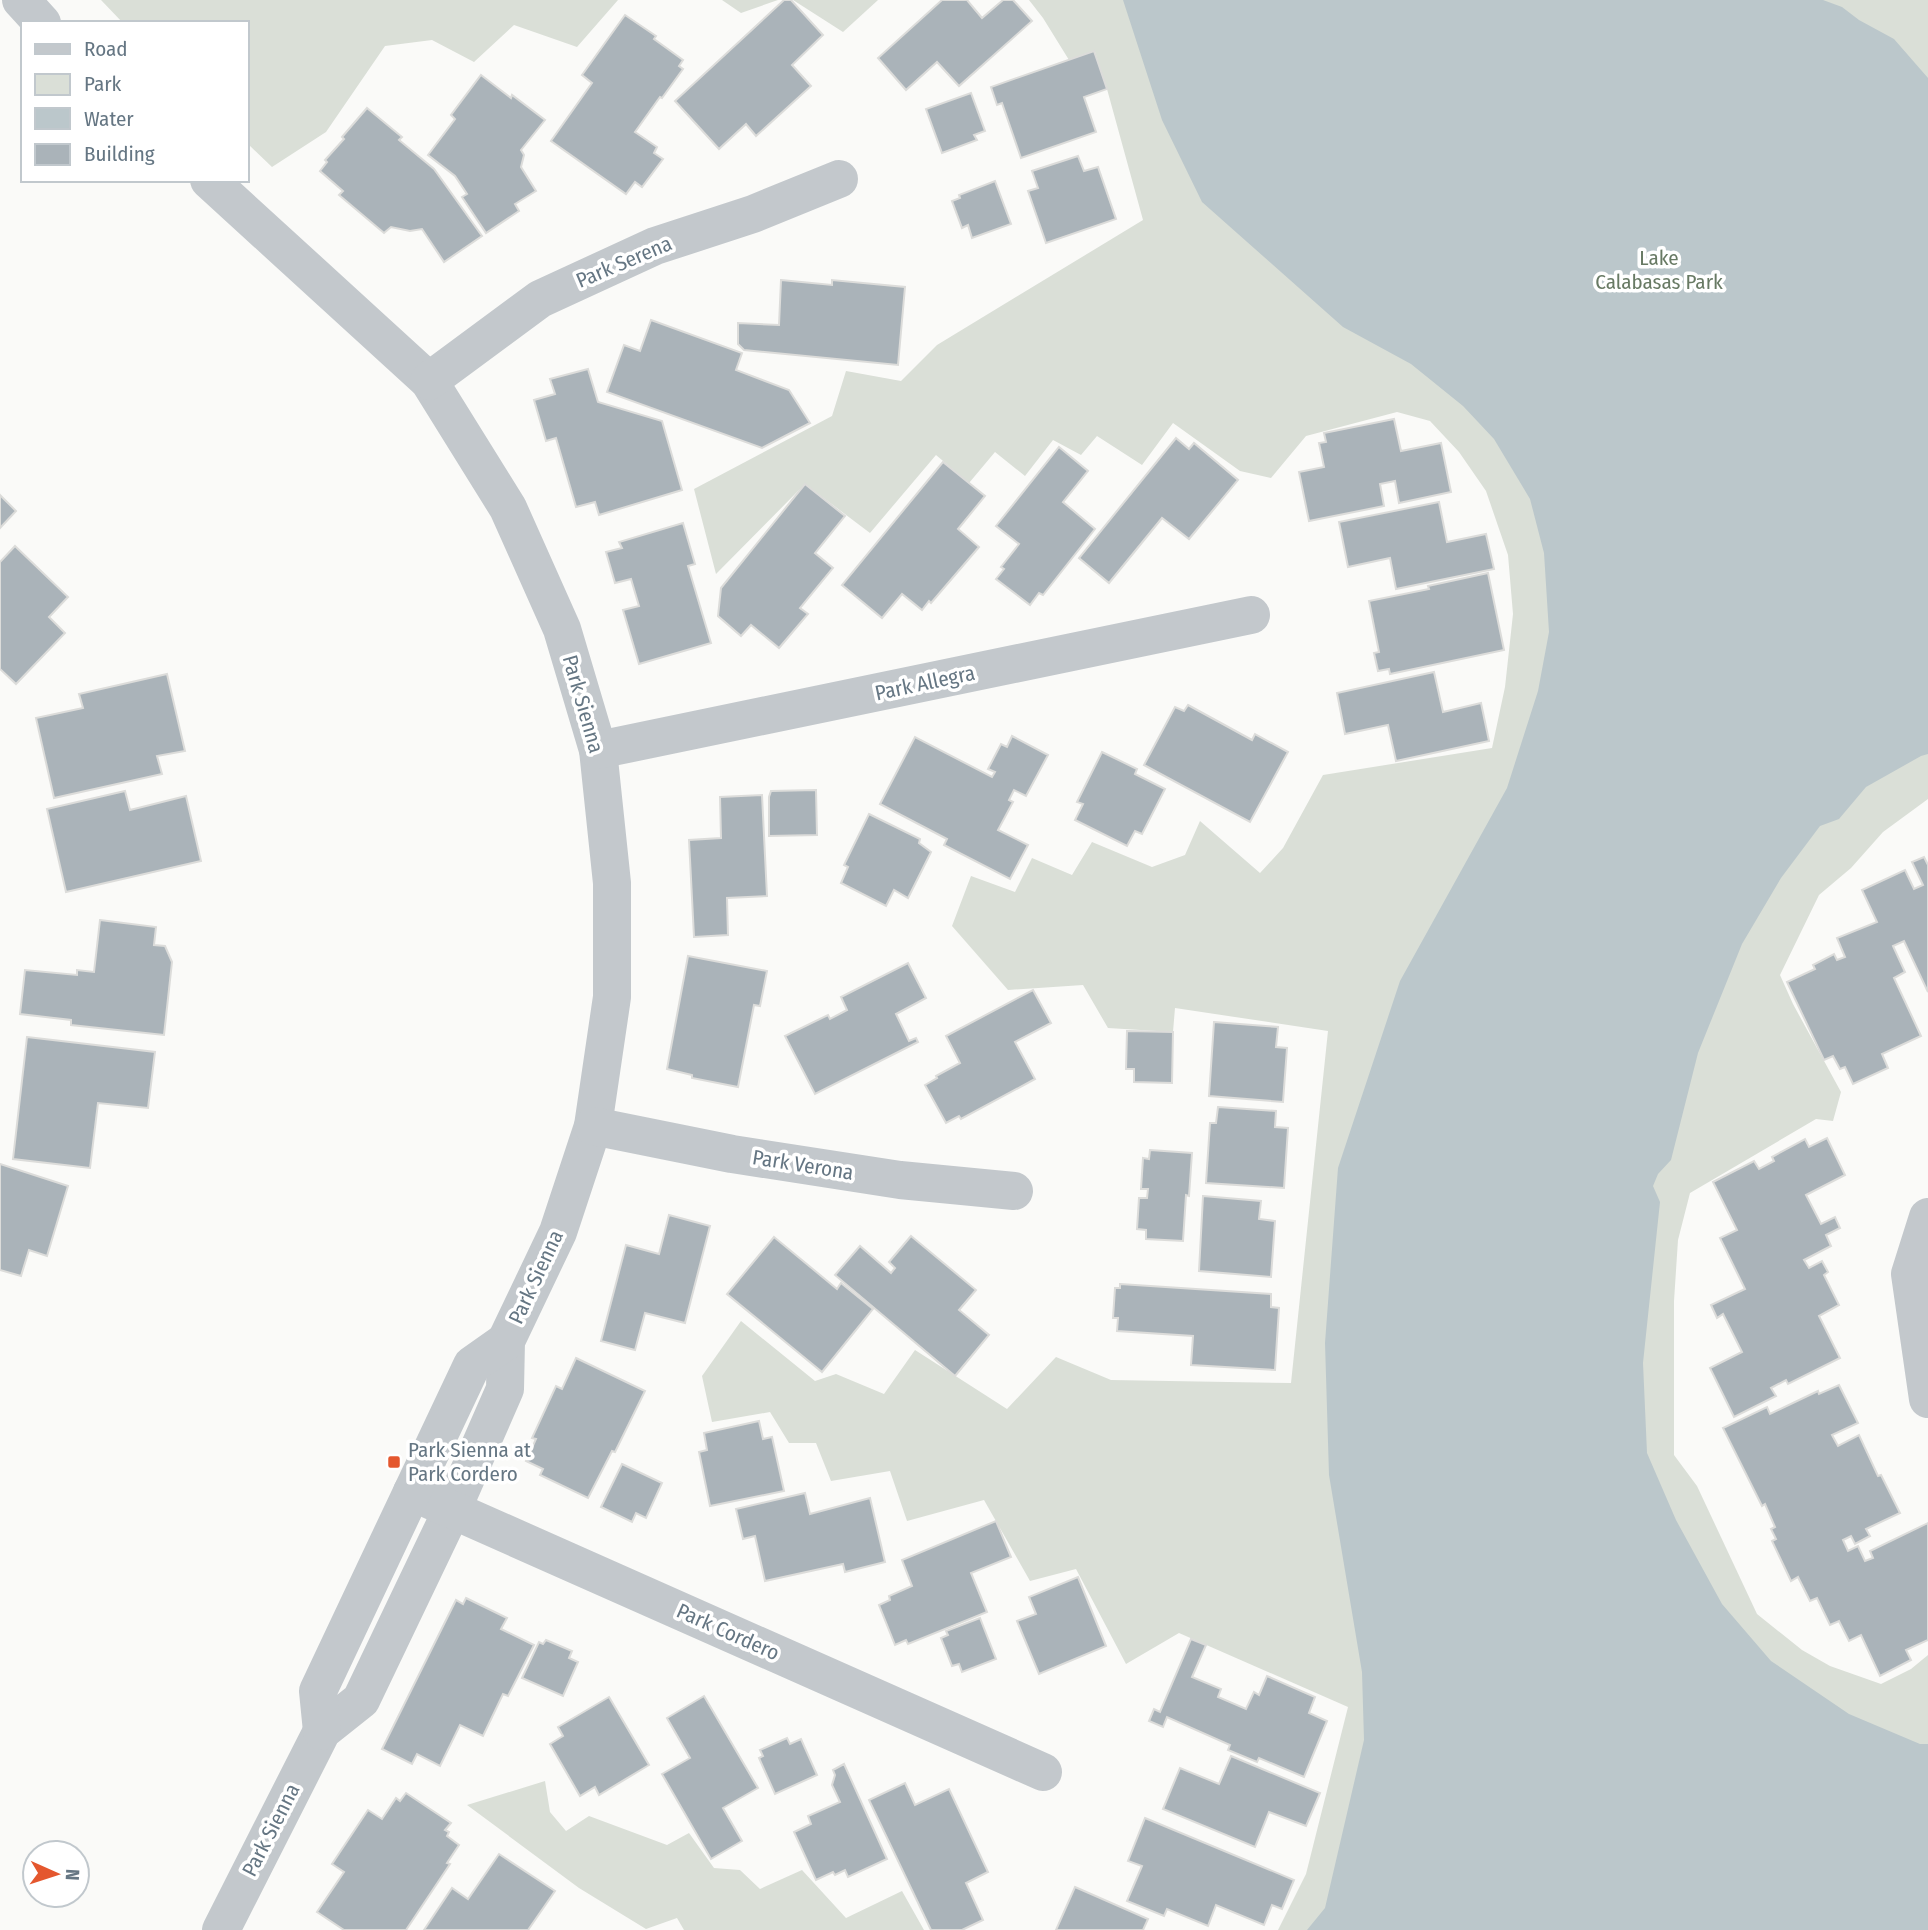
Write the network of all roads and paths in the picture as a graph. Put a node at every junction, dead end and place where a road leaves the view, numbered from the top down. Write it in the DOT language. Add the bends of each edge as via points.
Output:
graph roads {
  1 [pos="20,0"];
  2 [pos="40,21"];
  3 [pos="839,180"];
  4 [pos="211,182"];
  5 [pos="429,381"];
  6 [pos="1251,615"];
  7 [pos="598,750"];
  8 [pos="593,1126"];
  9 [pos="1014,1191"];
  10 [pos="1928,1216"];
  11 [pos="506,1341"];
  12 [pos="1928,1399"];
  13 [pos="412,1492"];
  14 [pos="452,1510"];
  15 [pos="322,1731"];
  16 [pos="1043,1772"];
  17 [pos="220,1930"];
  1 -- 2 [label="street"];
  3 -- 5 [label="street, Park Serena" via="655,246 540,299"];
  4 -- 5 [label="street, Park Sienna"];
  5 -- 7 [label="street, Park Sienna" via="508,508 562,629"];
  6 -- 7 [label="street, Park Allegra"];
  7 -- 8 [label="street, Park Sienna" via="612,883 612,997"];
  8 -- 9 [label="street, Park Verona" via="809,1166"];
  8 -- 11 [label="street, Park Sienna" via="558,1232"];
  10 -- 12 [label="street" via="1910,1274"];
  11 -- 13 [label="street, Park Sienna" via="472,1365"];
  11 -- 14 [label="street, Park Sienna" via="505,1389"];
  13 -- 14 [label="street, Park Cordero"];
  13 -- 15 [label="street, Park Sienna" via="318,1691"];
  14 -- 15 [label="street, Park Sienna" via="361,1700"];
  14 -- 16 [label="street, Park Cordero"];
  15 -- 17 [label="street, Park Sienna"];
}
